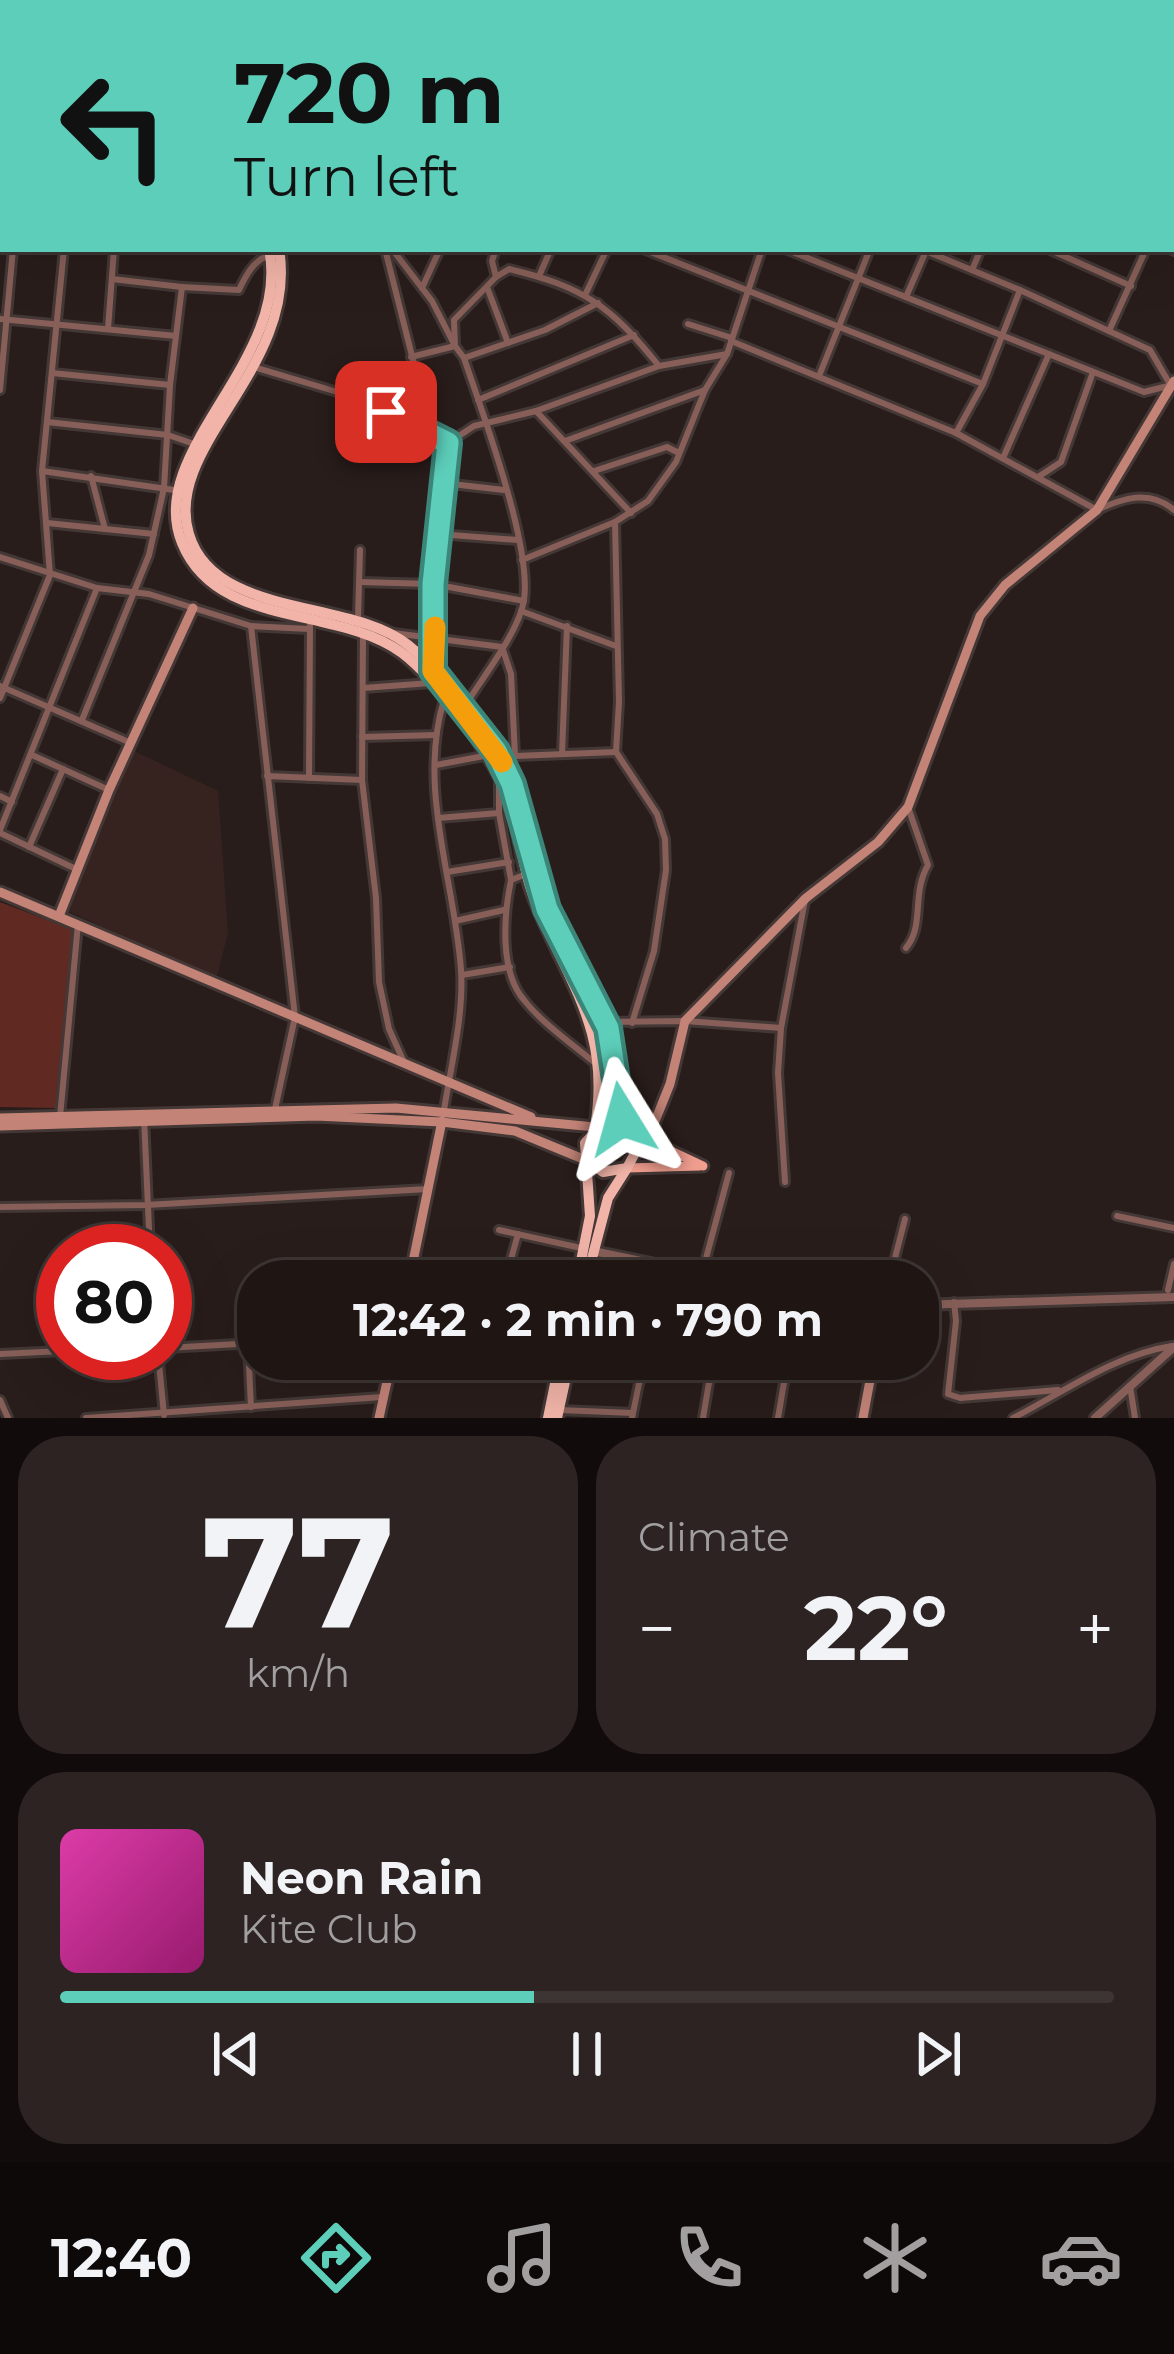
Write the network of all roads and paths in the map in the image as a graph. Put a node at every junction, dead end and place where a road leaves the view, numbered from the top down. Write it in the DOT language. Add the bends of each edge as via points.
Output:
graph roads {
  1 [pos="13,252"];
  2 [pos="64,252"];
  3 [pos="114,252"];
  4 [pos="389,252"];
  5 [pos="391,252"];
  6 [pos="439,252"];
  7 [pos="495,252"];
  8 [pos="550,252"];
  9 [pos="606,252"];
  10 [pos="651,252"];
  11 [pos="761,252"];
  12 [pos="792,252"];
  13 [pos="869,252"];
  14 [pos="923,252"];
  15 [pos="929,252"];
  16 [pos="980,252"];
  17 [pos="1055,252"];
  18 [pos="1145,252"];
  19 [pos="270,253"];
  20 [pos="972,270"];
  21 [pos="539,276"];
  22 [pos="496,277"];
  23 [pos="856,278"];
  24 [pos="112,279"];
  25 [pos="1131,286"];
  26 [pos="182,287"];
  27 [pos="487,287"];
  28 [pos="422,288"];
  29 [pos="746,290"];
  30 [pos="1020,290"];
  31 [pos="586,293"];
  32 [pos="906,297"];
  33 [pos="598,303"];
  34 [pos="3,319"];
  35 [pos="688,323"];
  36 [pos="57,325"];
  37 [pos="838,328"];
  38 [pos="107,330"];
  39 [pos="1109,331"];
  40 [pos="634,335"];
  41 [pos="1001,335"];
  42 [pos="176,337"];
  43 [pos="732,340"];
  44 [pos="508,343"];
  45 [pos="455,346"];
  46 [pos="727,354"];
  47 [pos="1049,354"];
  48 [pos="411,357"];
  49 [pos="464,358"];
  50 [pos="658,366"];
  51 [pos="254,367"];
  52 [pos="1093,372"];
  53 [pos="52,373"];
  54 [pos="819,376"];
  55 [pos="983,384"];
  56 [pos="170,385"];
  57 [pos="1173,385"];
  58 [pos="0,390"];
  59 [pos="705,390"];
  60 [pos="478,400"];
  61 [pos="536,412"];
  62 [pos="46,422"];
  63 [pos="486,425"];
  64 [pos="956,433"];
  65 [pos="168,435"];
  66 [pos="565,441"];
  67 [pos="448,443"];
  68 [pos="197,445"];
  69 [pos="679,453"];
  70 [pos="1003,458"];
  71 [pos="42,471"];
  72 [pos="594,471"];
  73 [pos="91,476"];
  74 [pos="1038,477"];
  75 [pos="443,483"];
  76 [pos="175,490"];
  77 [pos="504,490"];
  78 [pos="1096,510"];
  79 [pos="1174,510"];
  80 [pos="631,513"];
  81 [pos="616,522"];
  82 [pos="47,523"];
  83 [pos="106,529"];
  84 [pos="154,534"];
  85 [pos="438,534"];
  86 [pos="518,540"];
  87 [pos="360,550"];
  88 [pos="522,560"];
  89 [pos="1,561"];
  90 [pos="50,575"];
  91 [pos="359,582"];
  92 [pos="433,584"];
  93 [pos="97,588"];
  94 [pos="135,593"];
  95 [pos="524,602"];
  96 [pos="193,608"];
  97 [pos="521,611"];
  98 [pos="310,624"];
  99 [pos="251,626"];
  100 [pos="568,626"];
  101 [pos="362,627"];
  102 [pos="389,632"];
  103 [pos="435,638"];
  104 [pos="616,646"];
  105 [pos="502,647"];
  106 [pos="432,677"];
  107 [pos="2,687"];
  108 [pos="362,688"];
  109 [pos="447,697"];
  110 [pos="0,698"];
  111 [pos="49,708"];
  112 [pos="464,709"];
  113 [pos="82,720"];
  114 [pos="436,735"];
  115 [pos="362,737"];
  116 [pos="131,742"];
  117 [pos="616,752"];
  118 [pos="32,754"];
  119 [pos="562,754"];
  120 [pos="488,755"];
  121 [pos="515,756"];
  122 [pos="436,765"];
  123 [pos="63,769"];
  124 [pos="502,771"];
  125 [pos="267,776"];
  126 [pos="309,778"];
  127 [pos="362,780"];
  128 [pos="109,790"];
  129 [pos="0,796"];
  130 [pos="12,802"];
  131 [pos="908,807"];
  132 [pos="499,812"];
  133 [pos="438,818"];
  134 [pos="0,832"];
  135 [pos="29,847"];
  136 [pos="508,862"];
  137 [pos="78,870"];
  138 [pos="447,872"];
  139 [pos="530,872"];
  140 [pos="511,880"];
  141 [pos="0,892"];
  142 [pos="806,898"];
  143 [pos="504,910"];
  144 [pos="59,916"];
  145 [pos="455,921"];
  146 [pos="78,925"];
  147 [pos="906,948"];
  148 [pos="510,967"];
  149 [pos="462,975"];
  150 [pos="295,1017"];
  151 [pos="686,1021"];
  152 [pos="605,1022"];
  153 [pos="632,1023"];
  154 [pos="781,1028"];
  155 [pos="404,1063"];
  156 [pos="598,1065"];
  157 [pos="449,1082"];
  158 [pos="275,1113"];
  159 [pos="443,1116"];
  160 [pos="60,1117"];
  161 [pos="144,1119"];
  162 [pos="0,1122"];
  163 [pos="542,1122"];
  164 [pos="595,1127"];
  165 [pos="628,1129"];
  166 [pos="646,1141"];
  167 [pos="588,1161"];
  168 [pos="627,1168"];
  169 [pos="729,1173"];
  170 [pos="785,1182"];
  171 [pos="429,1189"];
  172 [pos="146,1205"];
  173 [pos="0,1207"];
  174 [pos="1117,1216"];
  175 [pos="905,1219"];
  176 [pos="148,1224"];
  177 [pos="1174,1228"];
  178 [pos="499,1230"];
  179 [pos="518,1234"];
  180 [pos="589,1250"];
  181 [pos="414,1260"];
  182 [pos="511,1260"];
  183 [pos="585,1260"];
  184 [pos="588,1260"];
  185 [pos="638,1260"];
  186 [pos="706,1260"];
  187 [pos="895,1260"];
  188 [pos="1174,1264"];
  189 [pos="1171,1293"];
  190 [pos="955,1302"];
  191 [pos="939,1303"];
  192 [pos="237,1344"];
  193 [pos="1174,1346"];
  194 [pos="192,1348"];
  195 [pos="36,1353"];
  196 [pos="0,1354"];
  197 [pos="163,1380"];
  198 [pos="252,1380"];
  199 [pos="388,1380"];
  200 [pos="558,1380"];
  201 [pos="565,1380"];
  202 [pos="640,1380"];
  203 [pos="709,1380"];
  204 [pos="784,1380"];
  205 [pos="870,1380"];
  206 [pos="1130,1386"];
  207 [pos="1058,1390"];
  208 [pos="385,1396"];
  209 [pos="0,1400"];
  210 [pos="251,1407"];
  211 [pos="554,1414"];
  212 [pos="632,1415"];
  213 [pos="164,1416"];
  214 [pos="8,1418"];
  215 [pos="86,1418"];
  216 [pos="379,1418"];
  217 [pos="703,1418"];
  218 [pos="778,1418"];
  219 [pos="863,1418"];
  220 [pos="1013,1418"];
  221 [pos="1095,1418"];
  222 [pos="1135,1418"];
  1 -- 34 [label="street"];
  2 -- 36 [label="street"];
  3 -- 24 [label="street"];
  4 -- 48 [label="street"];
  5 -- 28 [label="street"];
  6 -- 28 [label="street"];
  7 -- 22 [label="street"];
  8 -- 21 [label="street"];
  9 -- 31 [label="street"];
  10 -- 29 [label="street"];
  11 -- 29 [label="street"];
  12 -- 23 [label="street"];
  13 -- 23 [label="street"];
  14 -- 32 [label="street"];
  15 -- 20 [label="street"];
  16 -- 20 [label="street"];
  17 -- 25 [label="street"];
  18 -- 25 [label="street"];
  19 -- 26 [label="street" via="239,290"];
  19 -- 51 [label="highway" via="280,306"];
  19 -- 68 [label="highway" via="264,324"];
  20 -- 30 [label="street"];
  21 -- 22 [label="street" via="509,269"];
  21 -- 31 [label="street"];
  22 -- 27 [label="street"];
  23 -- 32 [label="street"];
  23 -- 37 [label="street"];
  24 -- 26 [label="street"];
  24 -- 38 [label="street"];
  25 -- 39 [label="street"];
  26 -- 42 [label="street"];
  27 -- 44 [label="street"];
  27 -- 45 [label="street" via="454,320"];
  28 -- 45 [label="street"];
  29 -- 37 [label="street"];
  29 -- 43 [label="street"];
  30 -- 39 [label="street"];
  30 -- 41 [label="street"];
  31 -- 33 [label="street"];
  32 -- 41 [label="street"];
  33 -- 40 [label="street"];
  33 -- 44 [label="street"];
  34 -- 36 [label="street"];
  34 -- 58 [label="street"];
  35 -- 43 [label="street"];
  36 -- 38 [label="street"];
  36 -- 53 [label="street"];
  37 -- 54 [label="street"];
  37 -- 55 [label="street"];
  38 -- 42 [label="street"];
  39 -- 57 [label="street" via="1150,350"];
  40 -- 50 [label="street"];
  40 -- 60 [label="street"];
  41 -- 47 [label="street"];
  41 -- 55 [label="street"];
  42 -- 56 [label="street"];
  43 -- 46 [label="street"];
  43 -- 54 [label="street"];
  44 -- 49 [label="street"];
  45 -- 48 [label="street"];
  45 -- 49 [label="street"];
  46 -- 50 [label="street"];
  46 -- 59 [label="street"];
  47 -- 52 [label="street"];
  47 -- 70 [label="street"];
  48 -- 67 [label="street" via="432,435"];
  49 -- 60 [label="street"];
  50 -- 61 [label="street"];
  51 -- 67 [label="street" via="354,397"];
  51 -- 76 [label="highway"];
  52 -- 57 [label="street" via="1144,392"];
  52 -- 74 [label="street" via="1061,461"];
  53 -- 56 [label="street"];
  53 -- 62 [label="street"];
  54 -- 64 [label="street"];
  55 -- 64 [label="street"];
  56 -- 65 [label="street"];
  57 -- 78 [label="main road"];
  59 -- 66 [label="street"];
  59 -- 69 [label="street"];
  60 -- 63 [label="street"];
  61 -- 63 [label="street"];
  61 -- 66 [label="street"];
  62 -- 65 [label="street"];
  62 -- 71 [label="street"];
  63 -- 67 [label="street"];
  63 -- 77 [label="street"];
  64 -- 70 [label="street"];
  65 -- 68 [label="street"];
  65 -- 76 [label="street"];
  66 -- 72 [label="street"];
  67 -- 75 [label="street"];
  68 -- 76 [label="highway"];
  69 -- 72 [label="street" via="667,447"];
  69 -- 80 [label="street"];
  70 -- 74 [label="street"];
  71 -- 73 [label="street"];
  71 -- 82 [label="street"];
  72 -- 80 [label="street"];
  73 -- 76 [label="street"];
  73 -- 83 [label="street"];
  74 -- 78 [label="street"];
  75 -- 77 [label="street"];
  75 -- 85 [label="street"];
  76 -- 84 [label="street"];
  76 -- 98 [label="highway" via="179,537 200,574 228,594"];
  76 -- 101 [label="highway" via="189,536 218,576"];
  77 -- 86 [label="street"];
  78 -- 79 [label="street" via="1144,497"];
  78 -- 131 [label="main road" via="1005,584 980,616"];
  80 -- 81 [label="street"];
  81 -- 88 [label="street"];
  81 -- 104 [label="street"];
  82 -- 83 [label="street"];
  82 -- 90 [label="street"];
  83 -- 84 [label="street"];
  84 -- 94 [label="street"];
  85 -- 86 [label="street"];
  85 -- 92 [label="street"];
  86 -- 88 [label="street"];
  87 -- 91 [label="street"];
  88 -- 95 [label="street"];
  89 -- 90 [label="street"];
  90 -- 93 [label="street"];
  90 -- 107 [label="street"];
  91 -- 92 [label="street"];
  91 -- 101 [label="street"];
  92 -- 95 [label="street"];
  92 -- 103 [label="street"];
  93 -- 94 [label="street"];
  93 -- 111 [label="street"];
  94 -- 96 [label="street"];
  94 -- 113 [label="street"];
  95 -- 97 [label="street"];
  96 -- 99 [label="street"];
  96 -- 116 [label="main road"];
  97 -- 100 [label="street"];
  97 -- 105 [label="street"];
  98 -- 99 [label="street"];
  98 -- 101 [label="highway"];
  98 -- 126 [label="street"];
  99 -- 125 [label="street"];
  100 -- 104 [label="street"];
  100 -- 119 [label="street"];
  101 -- 102 [label="highway"];
  101 -- 106 [label="highway"];
  101 -- 108 [label="street"];
  102 -- 103 [label="street"];
  102 -- 106 [label="highway"];
  103 -- 105 [label="street"];
  103 -- 106 [label="street"];
  104 -- 117 [label="street"];
  105 -- 112 [label="street"];
  105 -- 121 [label="street" via="512,674"];
  106 -- 108 [label="street"];
  106 -- 109 [label="highway"];
  107 -- 110 [label="street"];
  107 -- 111 [label="street"];
  108 -- 115 [label="street"];
  109 -- 112 [label="highway"];
  109 -- 114 [label="street"];
  109 -- 120 [label="highway"];
  111 -- 113 [label="street"];
  111 -- 118 [label="street"];
  112 -- 124 [label="highway"];
  113 -- 116 [label="street"];
  114 -- 115 [label="street"];
  114 -- 122 [label="street"];
  115 -- 127 [label="street"];
  116 -- 128 [label="main road"];
  117 -- 119 [label="street"];
  117 -- 153 [label="street" via="665,838 654,951"];
  118 -- 123 [label="street"];
  118 -- 130 [label="street"];
  119 -- 121 [label="street"];
  120 -- 122 [label="street"];
  120 -- 124 [label="highway"];
  121 -- 124 [label="street"];
  122 -- 133 [label="street"];
  123 -- 128 [label="street"];
  123 -- 135 [label="street"];
  124 -- 132 [label="street"];
  124 -- 139 [label="highway"];
  125 -- 126 [label="street"];
  125 -- 150 [label="street"];
  126 -- 127 [label="street"];
  127 -- 155 [label="street" via="379,982"];
  128 -- 137 [label="main road"];
  129 -- 130 [label="street"];
  130 -- 134 [label="street"];
  131 -- 142 [label="main road" via="878,842"];
  131 -- 147 [label="street" via="928,865"];
  132 -- 133 [label="street"];
  132 -- 136 [label="street"];
  133 -- 138 [label="street"];
  134 -- 135 [label="street"];
  135 -- 137 [label="street"];
  136 -- 138 [label="street"];
  136 -- 140 [label="street"];
  137 -- 144 [label="main road"];
  138 -- 145 [label="street"];
  139 -- 140 [label="street"];
  139 -- 152 [label="highway"];
  139 -- 156 [label="highway" via="545,926 586,1009"];
  140 -- 143 [label="street"];
  141 -- 144 [label="main road"];
  142 -- 151 [label="main road"];
  142 -- 154 [label="street"];
  143 -- 145 [label="street"];
  143 -- 148 [label="street"];
  144 -- 146 [label="main road"];
  145 -- 149 [label="street"];
  146 -- 150 [label="main road"];
  146 -- 160 [label="street"];
  148 -- 149 [label="street"];
  148 -- 156 [label="street" via="522,998"];
  149 -- 157 [label="street"];
  150 -- 155 [label="main road"];
  150 -- 158 [label="street"];
  151 -- 153 [label="street"];
  151 -- 154 [label="street"];
  151 -- 166 [label="main road"];
  152 -- 153 [label="street"];
  152 -- 165 [label="highway"];
  154 -- 170 [label="street"];
  155 -- 157 [label="main road"];
  156 -- 164 [label="highway"];
  157 -- 159 [label="street"];
  157 -- 163 [label="main road"];
  158 -- 159 [label="main road"];
  158 -- 161 [label="main road"];
  159 -- 163 [label="main road"];
  159 -- 167 [label="main road" via="515,1131"];
  159 -- 171 [label="main road"];
  160 -- 161 [label="main road"];
  160 -- 162 [label="main road"];
  161 -- 162 [label="main road"];
  161 -- 172 [label="street"];
  163 -- 164 [label="main road"];
  164 -- 165 [label="highway"];
  164 -- 167 [label="highway" via="584,1143"];
  165 -- 166 [label="main road"];
  165 -- 168 [label="highway" via="635,1153"];
  166 -- 168 [label="main road" via="703,1166"];
  167 -- 168 [label="highway" via="608,1173"];
  167 -- 180 [label="highway"];
  168 -- 180 [label="highway"];
  169 -- 186 [label="street"];
  171 -- 172 [label="street"];
  171 -- 181 [label="main road"];
  172 -- 173 [label="street"];
  172 -- 176 [label="street"];
  174 -- 177 [label="street"];
  175 -- 187 [label="street"];
  178 -- 179 [label="street"];
  179 -- 180 [label="street"];
  179 -- 182 [label="street"];
  180 -- 183 [label="highway"];
  180 -- 184 [label="highway"];
  180 -- 185 [label="street"];
  188 -- 189 [label="street"];
  189 -- 190 [label="street"];
  190 -- 191 [label="street"];
  190 -- 207 [label="street" via="948,1394"];
  192 -- 194 [label="street"];
  193 -- 206 [label="street"];
  193 -- 207 [label="street"];
  195 -- 196 [label="street"];
  197 -- 213 [label="street"];
  198 -- 210 [label="street"];
  199 -- 208 [label="main road"];
  200 -- 211 [label="highway"];
  201 -- 211 [label="highway"];
  202 -- 212 [label="street"];
  203 -- 217 [label="street"];
  204 -- 218 [label="street"];
  205 -- 219 [label="main road"];
  206 -- 221 [label="street"];
  206 -- 222 [label="street"];
  207 -- 220 [label="street"];
  208 -- 210 [label="street"];
  208 -- 216 [label="main road"];
  209 -- 214 [label="street"];
  210 -- 213 [label="street"];
  211 -- 212 [label="street"];
  213 -- 215 [label="street"];
}
